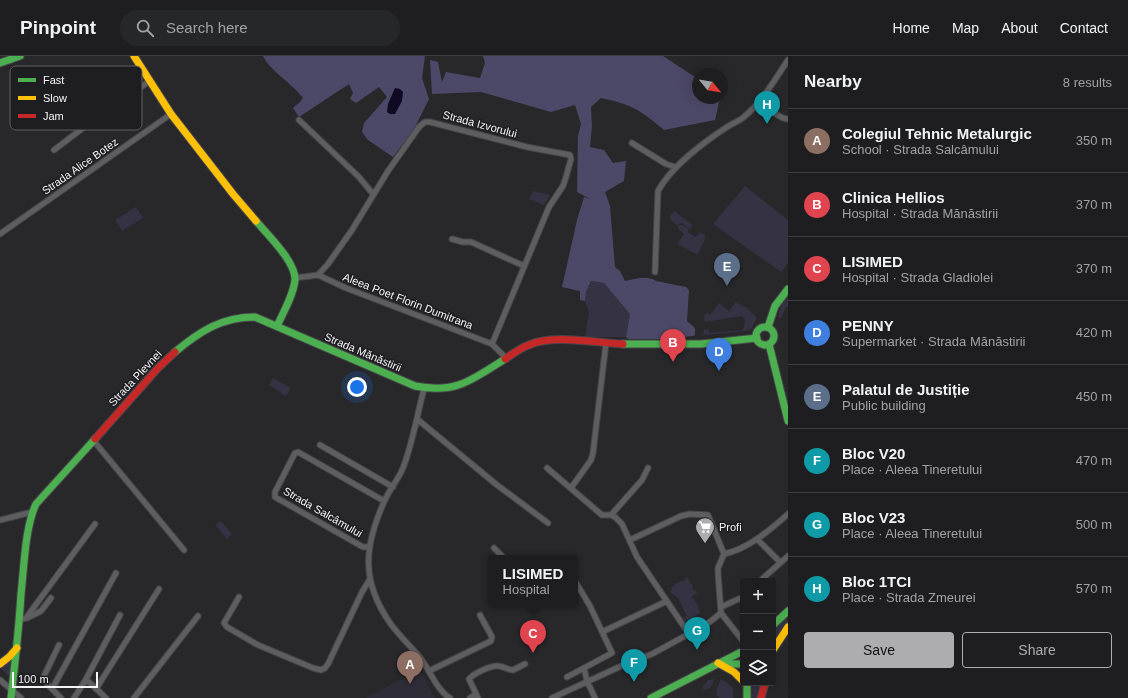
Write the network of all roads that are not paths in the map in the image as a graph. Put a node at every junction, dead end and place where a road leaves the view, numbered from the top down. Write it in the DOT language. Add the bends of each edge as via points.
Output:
graph roads {
  1 [pos="20,56"];
  2 [pos="134,56"];
  3 [pos="788,60"];
  4 [pos="0,63"];
  5 [pos="140,66"];
  6 [pos="142,68"];
  7 [pos="150,81"];
  8 [pos="142,86"];
  9 [pos="757,104"];
  10 [pos="171,114"];
  11 [pos="788,119"];
  12 [pos="299,120"];
  13 [pos="80,130"];
  14 [pos="632,143"];
  15 [pos="54,150"];
  16 [pos="675,167"];
  17 [pos="373,194"];
  18 [pos="0,234"];
  19 [pos="452,238"];
  20 [pos="524,266"];
  21 [pos="656,272"];
  22 [pos="318,275"];
  23 [pos="295,278"];
  24 [pos="788,289"];
  25 [pos="277,326"];
  26 [pos="768,327"];
  27 [pos="757,338"];
  28 [pos="606,343"];
  29 [pos="492,344"];
  30 [pos="770,344"];
  31 [pos="506,358"];
  32 [pos="424,389"];
  33 [pos="417,419"];
  34 [pos="788,421"];
  35 [pos="93,440"];
  36 [pos="320,445"];
  37 [pos="548,468"];
  38 [pos="648,468"];
  39 [pos="393,487"];
  40 [pos="571,488"];
  41 [pos="384,501"];
  42 [pos="32,512"];
  43 [pos="788,514"];
  44 [pos="611,515"];
  45 [pos="0,520"];
  46 [pos="548,523"];
  47 [pos="95,524"];
  48 [pos="757,539"];
  49 [pos="630,540"];
  50 [pos="369,547"];
  51 [pos="494,548"];
  52 [pos="184,550"];
  53 [pos="724,554"];
  54 [pos="501,555"];
  55 [pos="788,556"];
  56 [pos="780,562"];
  57 [pos="116,573"];
  58 [pos="763,578"];
  59 [pos="370,579"];
  60 [pos="578,586"];
  61 [pos="159,589"];
  62 [pos="239,597"];
  63 [pos="51,598"];
  64 [pos="740,598"];
  65 [pos="667,601"];
  66 [pos="721,607"];
  67 [pos="788,611"];
  68 [pos="721,614"];
  69 [pos="120,615"];
  70 [pos="480,615"];
  71 [pos="198,616"];
  72 [pos="23,619"];
  73 [pos="776,622"];
  74 [pos="788,627"];
  75 [pos="602,632"];
  76 [pos="689,634"];
  77 [pos="740,637"];
  78 [pos="784,639"];
  79 [pos="59,645"];
  80 [pos="776,647"];
  81 [pos="17,648"];
  82 [pos="740,653"];
  83 [pos="0,664"];
  84 [pos="525,664"];
  85 [pos="718,664"];
  86 [pos="740,664"];
  87 [pos="584,668"];
  88 [pos="429,671"];
  89 [pos="567,676"];
  90 [pos="740,679"];
  91 [pos="0,680"];
  92 [pos="85,681"];
  93 [pos="588,681"];
  94 [pos="745,686"];
  95 [pos="764,686"];
  96 [pos="52,689"];
  97 [pos="96,689"];
  98 [pos="12,694"];
  99 [pos="476,696"];
  100 [pos="21,698"];
  101 [pos="61,698"];
  102 [pos="74,698"];
  103 [pos="106,698"];
  104 [pos="134,698"];
  105 [pos="450,698"];
  106 [pos="470,698"];
  107 [pos="552,698"];
  108 [pos="596,698"];
  109 [pos="651,698"];
  110 [pos="747,698"];
  111 [pos="762,698"];
  1 -- 4 [label="street"];
  2 -- 5 [label="street"];
  3 -- 9 [label="street"];
  6 -- 7 [label="street"];
  7 -- 8 [label="street"];
  7 -- 10 [label="street"];
  9 -- 11 [label="street"];
  9 -- 16 [label="street" via="744,117 726,127"];
  10 -- 18 [label="street, Strada Alice Botez"];
  10 -- 23 [label="street" via="232,194 289,260"];
  12 -- 17 [label="street" via="359,177"];
  13 -- 15 [label="street"];
  14 -- 16 [label="street"];
  16 -- 21 [label="street" via="658,191"];
  17 -- 20 [label="street, Strada Izvorului" via="425,122 570,155 566,177 549,207"];
  17 -- 22 [label="street, Strada Izvorului" via="337,253"];
  19 -- 20 [label="street" via="471,242"];
  20 -- 29 [label="street, Strada Izvorului"];
  22 -- 23 [label="street"];
  22 -- 29 [label="street, Aleea Poet Florin Dumitrana"];
  23 -- 25 [label="street" via="289,301"];
  24 -- 26 [label="street" via="777,302"];
  25 -- 32 [label="street, Strada Mănăstirii"];
  25 -- 35 [label="street, Strada Plevnei" via="255,317 243,316 222,322 200,334 179,348 158,368"];
  26 -- 27 [label="street" via="758,331"];
  26 -- 30 [label="street" via="774,335"];
  27 -- 28 [label="street, Strada Mănăstirii" via="687,344"];
  27 -- 30 [label="street" via="762,344"];
  28 -- 31 [label="street, Strada Mănăstirii" via="549,341 530,344"];
  28 -- 40 [label="street" via="593,453 591,460"];
  29 -- 31 [label="street"];
  30 -- 34 [label="street"];
  31 -- 32 [label="street, Strada Mănăstirii" via="477,378 459,386"];
  32 -- 33 [label="street, Strada Salcâmului"];
  33 -- 39 [label="street, Strada Salcâmului" via="406,461"];
  33 -- 46 [label="street"];
  35 -- 42 [label="street, Strada Plevnei" via="36,504"];
  35 -- 52 [label="street"];
  36 -- 39 [label="street"];
  37 -- 40 [label="street"];
  38 -- 44 [label="street" via="642,480"];
  39 -- 41 [label="street, Strada Salcâmului"];
  40 -- 44 [label="street" via="602,515"];
  41 -- 50 [label="street, Strada Salcâmului"];
  41 -- 50 [label="street, Strada Salcâmului" via="298,452 295,453 274,492 275,497 290,506 364,547"];
  42 -- 45 [label="street"];
  42 -- 72 [label="street, Strada Plevnei" via="25,551"];
  43 -- 48 [label="street"];
  44 -- 49 [label="street" via="622,524"];
  47 -- 72 [label="street"];
  48 -- 53 [label="street"];
  48 -- 56 [label="street"];
  49 -- 53 [label="street" via="681,516 708,515"];
  49 -- 65 [label="street" via="637,557"];
  50 -- 59 [label="street, Strada Salcâmului"];
  51 -- 54 [label="street"];
  53 -- 66 [label="street" via="718,568"];
  55 -- 56 [label="street"];
  56 -- 58 [label="street"];
  57 -- 96 [label="street"];
  59 -- 62 [label="street" via="328,664 321,670 258,645 227,627 224,623"];
  59 -- 88 [label="street, Strada Salcâmului" via="378,603 390,623 426,664"];
  60 -- 75 [label="street"];
  61 -- 97 [label="street"];
  63 -- 72 [label="street" via="41,611"];
  64 -- 66 [label="street"];
  65 -- 75 [label="street"];
  65 -- 76 [label="street"];
  66 -- 68 [label="street"];
  67 -- 73 [label="street"];
  68 -- 76 [label="street"];
  68 -- 77 [label="street"];
  69 -- 92 [label="street"];
  70 -- 88 [label="street" via="492,637 491,641"];
  71 -- 104 [label="street"];
  72 -- 81 [label="street, Strada Plevnei"];
  74 -- 78 [label="street"];
  75 -- 87 [label="street" via="612,653"];
  76 -- 93 [label="street" via="652,654"];
  78 -- 80 [label="street"];
  79 -- 96 [label="street" via="44,676"];
  81 -- 83 [label="street"];
  81 -- 98 [label="street, Strada Plevnei"];
  82 -- 85 [label="street"];
  84 -- 99 [label="street" via="513,670 493,666 474,674 469,679"];
  85 -- 86 [label="street"];
  85 -- 90 [label="street" via="734,672"];
  85 -- 109 [label="street"];
  87 -- 89 [label="street"];
  87 -- 93 [label="street"];
  88 -- 105 [label="street, Strada Salcâmului" via="442,691"];
  91 -- 98 [label="street"];
  92 -- 97 [label="street"];
  92 -- 102 [label="street"];
  93 -- 107 [label="street"];
  93 -- 108 [label="street"];
  94 -- 110 [label="street"];
  95 -- 111 [label="street"];
  96 -- 101 [label="street"];
  97 -- 103 [label="street"];
  98 -- 100 [label="street"];
  99 -- 106 [label="street"];
}
